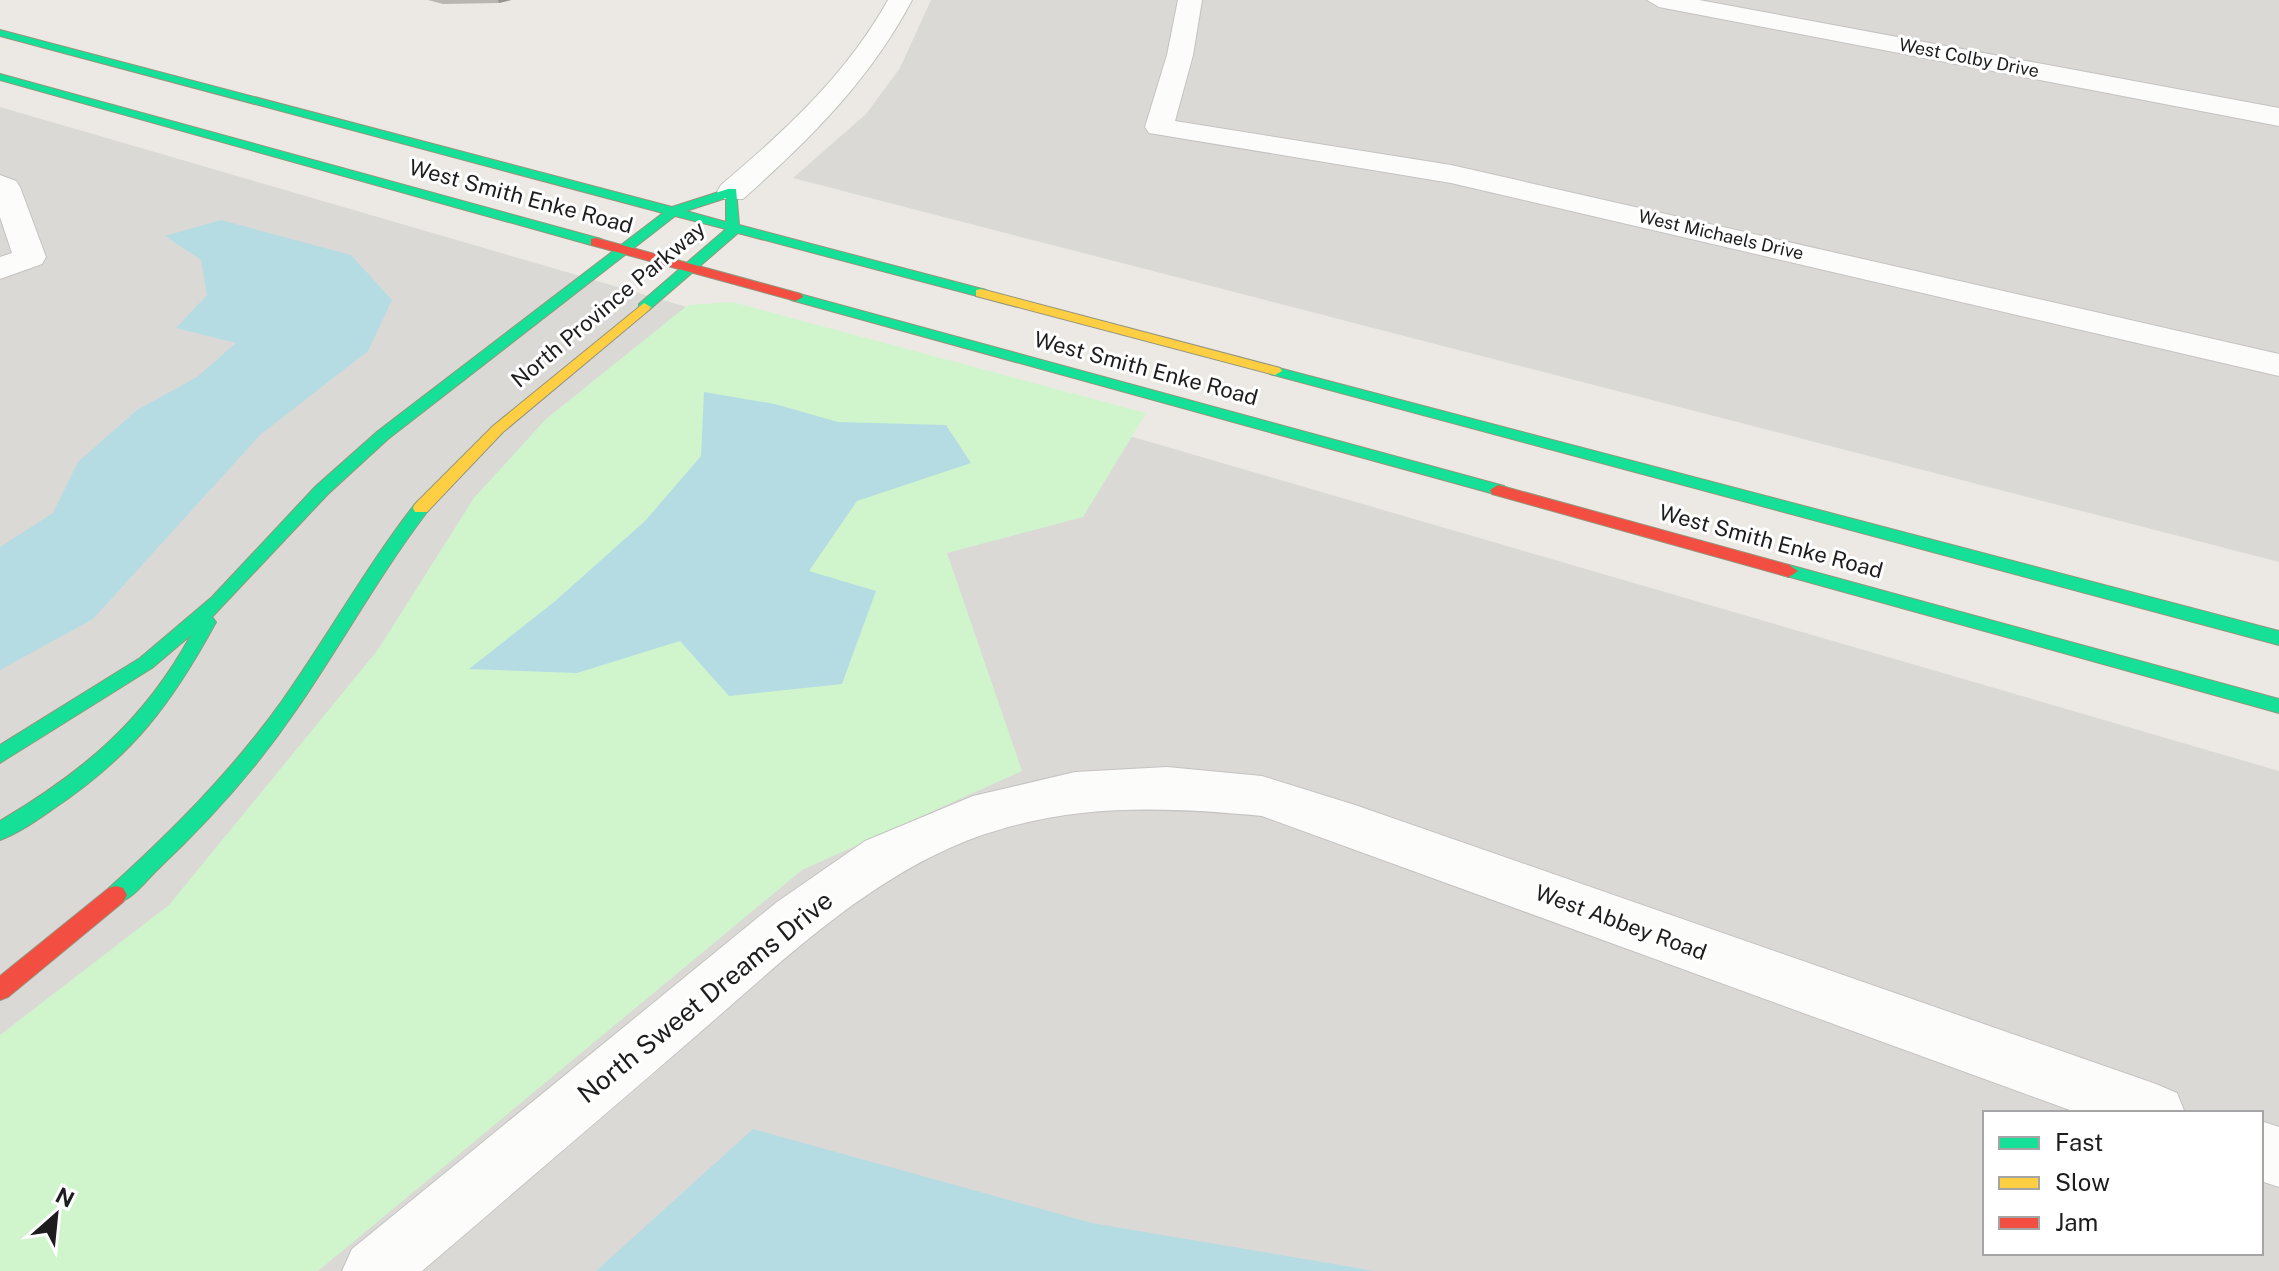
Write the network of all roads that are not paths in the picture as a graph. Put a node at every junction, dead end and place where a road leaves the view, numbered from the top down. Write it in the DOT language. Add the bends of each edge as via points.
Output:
graph roads {
  1 [pos="900,0"];
  2 [pos="1190,0"];
  3 [pos="1659,0"];
  4 [pos="0,33"];
  5 [pos="0,77"];
  6 [pos="2279,117"];
  7 [pos="0,184"];
  8 [pos="732,192"];
  9 [pos="673,211"];
  10 [pos="733,230"];
  11 [pos="622,249"];
  12 [pos="15,263"];
  13 [pos="692,268"];
  14 [pos="2279,365"];
  15 [pos="218,602"];
  16 [pos="2279,638"];
  17 [pos="2279,706"];
  18 [pos="0,755"];
  19 [pos="1075,792"];
  20 [pos="0,831"];
  21 [pos="0,990"];
  22 [pos="2150,1111"];
  23 [pos="374,1271"];
  1 -- 8 [label="street" via="879,43 832,103"];
  2 -- 14 [label="street, West Michaels Drive" via="1159,127 1451,174"];
  3 -- 6 [label="street, West Colby Drive"];
  4 -- 9 [label="street, West Smith Enke Road"];
  5 -- 11 [label="street, West Smith Enke Road"];
  7 -- 12 [label="street" via="5,187"];
  8 -- 9 [label="street, North Province Parkway"];
  8 -- 10 [label="street, North Province Parkway"];
  9 -- 10 [label="street, West Smith Enke Road"];
  9 -- 11 [label="street, North Province Parkway"];
  10 -- 13 [label="street, North Province Parkway"];
  10 -- 16 [label="street, West Smith Enke Road"];
  11 -- 13 [label="street, West Smith Enke Road"];
  11 -- 15 [label="street, North Province Parkway" via="383,435 322,490"];
  13 -- 17 [label="street, West Smith Enke Road"];
  13 -- 21 [label="street, North Province Parkway" via="464,459 382,559 287,709 223,788 138,875"];
  15 -- 18 [label="street, North Province Parkway" via="146,663"];
  15 -- 20 [label="street" via="174,684 123,745 45,806"];
  19 -- 22 [label="street, West Abbey Road" via="1167,787 1262,796"];
  19 -- 23 [label="street, North Sweet Dreams Drive" via="973,817 883,856 796,918"];
}
